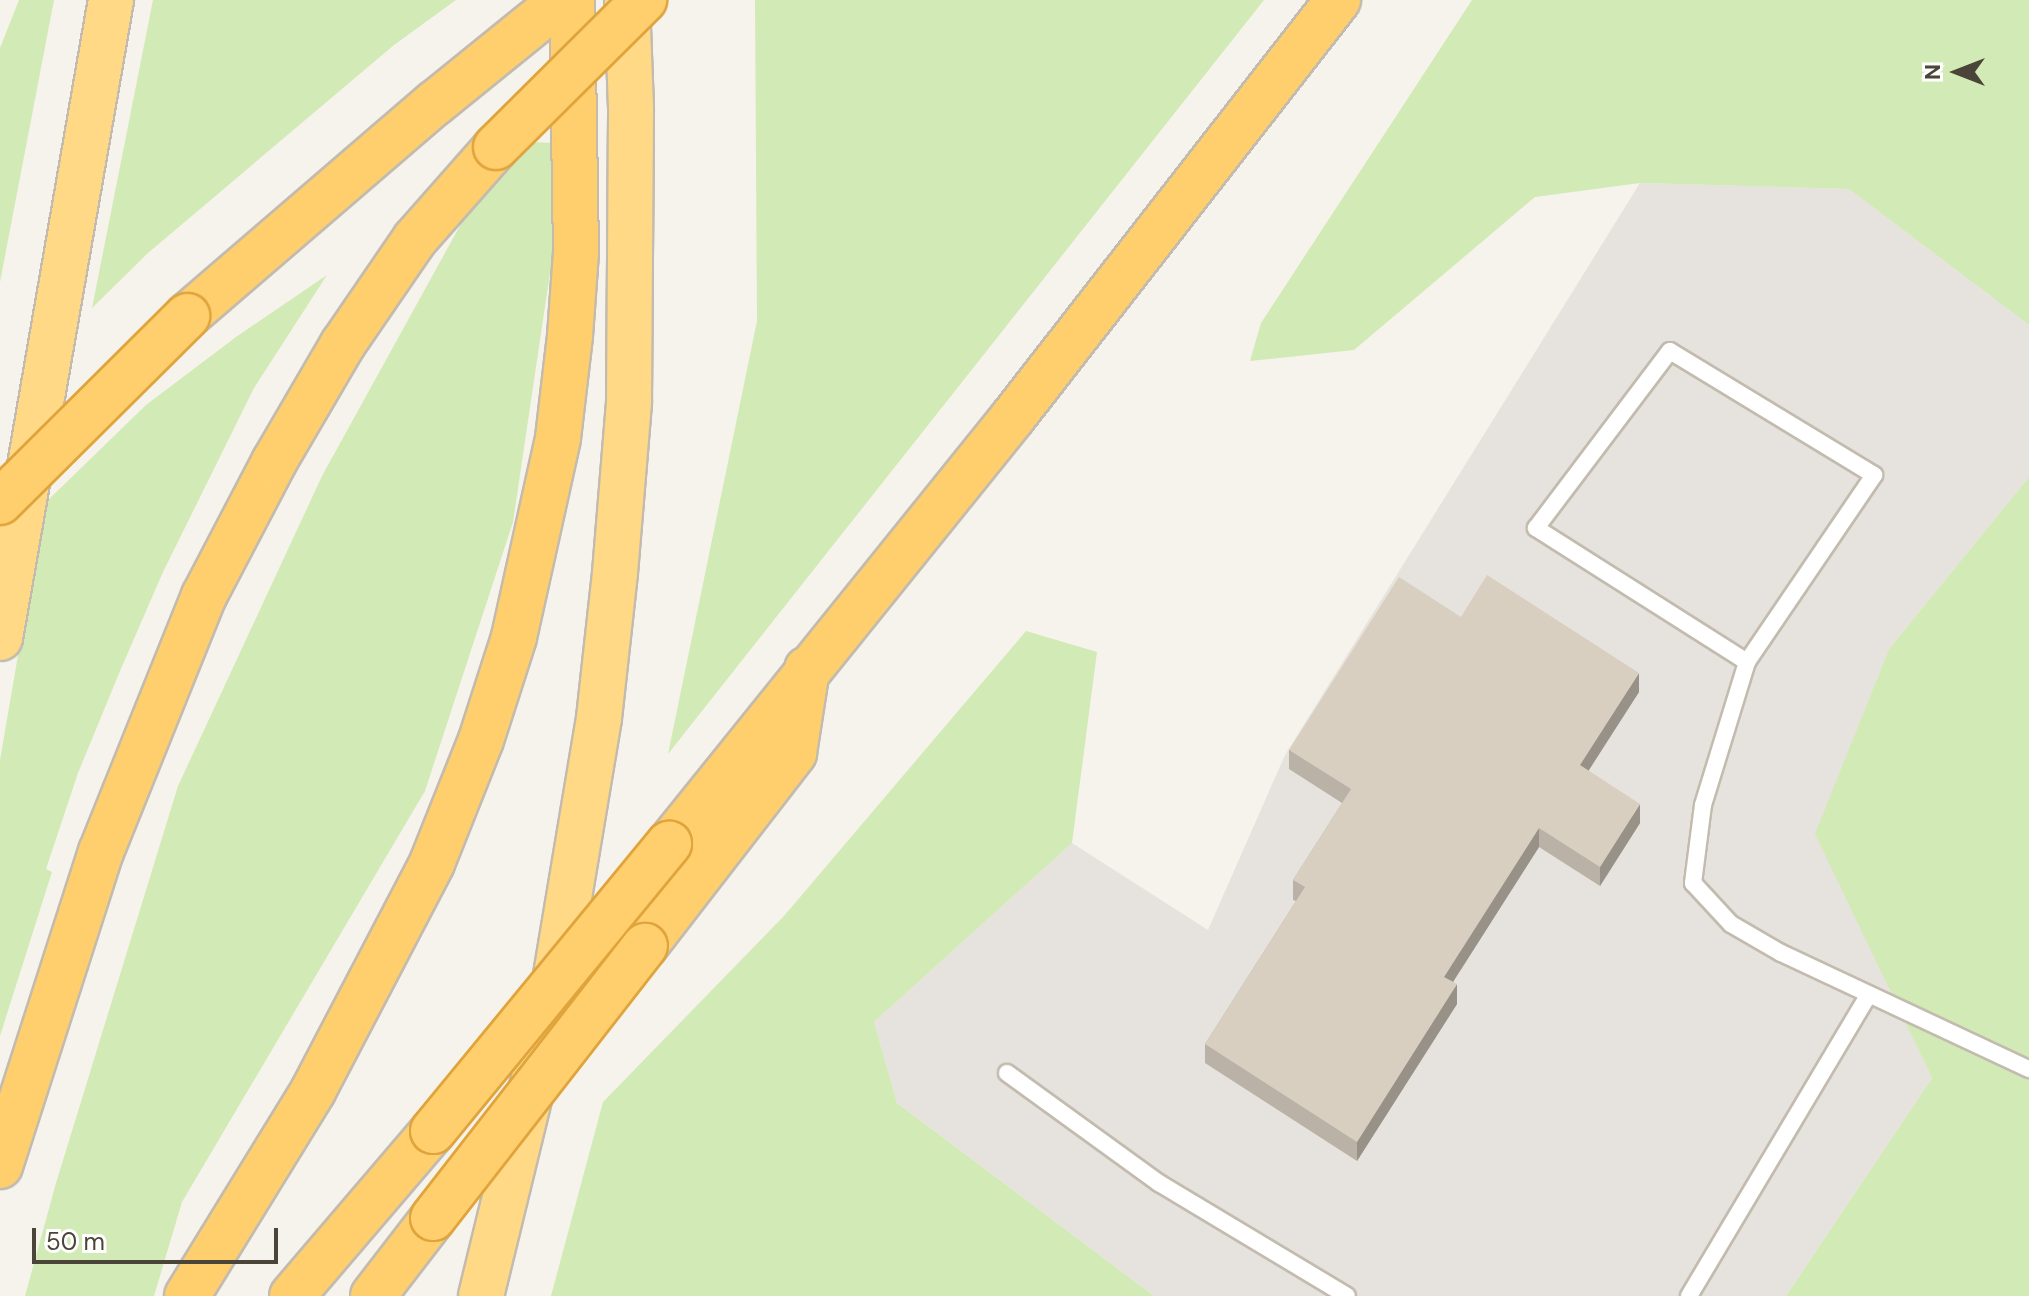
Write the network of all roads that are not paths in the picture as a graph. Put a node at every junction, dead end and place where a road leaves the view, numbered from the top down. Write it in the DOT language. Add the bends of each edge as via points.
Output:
graph roads {
  1 [pos="111,0"];
  2 [pos="562,0"];
  3 [pos="572,0"];
  4 [pos="627,0"];
  5 [pos="644,0"];
  6 [pos="1338,0"];
  7 [pos="0,502"];
  8 [pos="0,638"];
  9 [pos="1747,662"];
  10 [pos="807,668"];
  11 [pos="1868,996"];
  12 [pos="2029,1069"];
  13 [pos="1007,1073"];
  14 [pos="0,1166"];
  15 [pos="187,1296"];
  16 [pos="292,1296"];
  17 [pos="373,1296"];
  18 [pos="481,1296"];
  19 [pos="1347,1296"];
  20 [pos="1689,1296"];
  1 -- 8 [label="highway"];
  2 -- 7 [label="highway, bridge" via="187,316"];
  3 -- 15 [label="highway" via="576,253 570,336 558,438 514,637 481,740 432,863 313,1091"];
  4 -- 18 [label="highway" via="630,386 599,718 549,1017"];
  5 -- 14 [label="highway, bridge" via="496,147 415,239 343,344 274,462 204,596 101,852"];
  6 -- 10 [label="highway" via="1013,417"];
  9 -- 9 [label="lane" via="1874,475 1670,351 1536,528"];
  9 -- 11 [label="lane" via="1703,805 1693,883 1731,924"];
  10 -- 16 [label="highway, bridge" via="669,844"];
  10 -- 17 [label="highway, bridge" via="794,753"];
  11 -- 12 [label="lane"];
  11 -- 20 [label="lane"];
  13 -- 19 [label="lane" via="1159,1183"];
}
